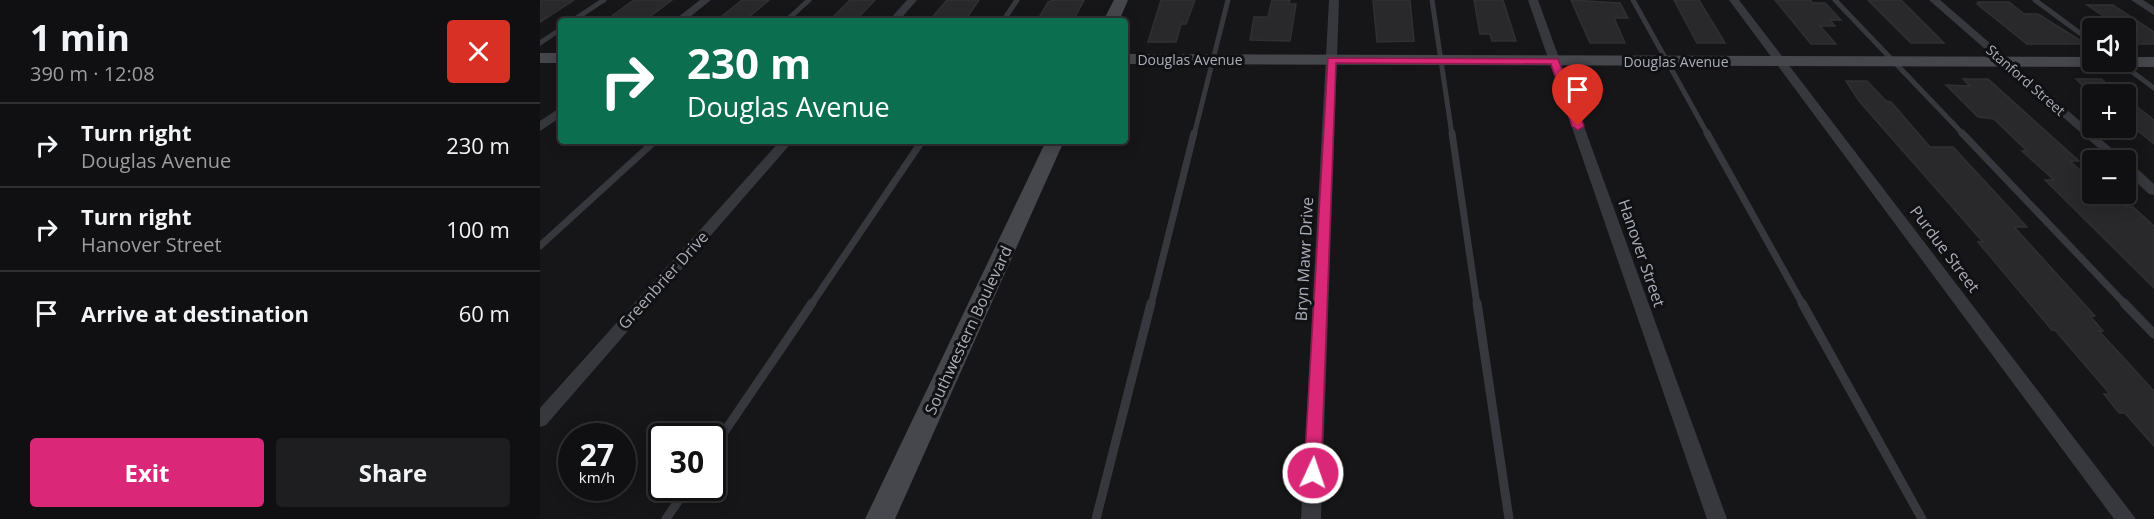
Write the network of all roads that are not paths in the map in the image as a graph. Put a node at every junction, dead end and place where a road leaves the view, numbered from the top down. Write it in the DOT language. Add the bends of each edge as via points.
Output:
graph roads {
  1 [pos="604,0"];
  2 [pos="706,0"];
  3 [pos="808,0"];
  4 [pos="912,0"];
  5 [pos="1017,0"];
  6 [pos="1121,0"];
  7 [pos="1228,0"];
  8 [pos="1334,0"];
  9 [pos="1432,0"];
  10 [pos="1533,0"];
  11 [pos="1633,0"];
  12 [pos="1734,0"];
  13 [pos="1835,0"];
  14 [pos="1934,0"];
  15 [pos="2035,0"];
  16 [pos="2136,0"];
  17 [pos="2154,12"];
  18 [pos="577,18"];
  19 [pos="682,18"];
  20 [pos="789,18"];
  21 [pos="896,18"];
  22 [pos="1005,18"];
  23 [pos="1112,18"];
  24 [pos="558,31"];
  25 [pos="2082,35"];
  26 [pos="540,43"];
  27 [pos="540,58"];
  28 [pos="558,58"];
  29 [pos="1128,59"];
  30 [pos="1214,60"];
  31 [pos="1331,60"];
  32 [pos="1441,60"];
  33 [pos="1555,61"];
  34 [pos="1667,61"];
  35 [pos="1780,61"];
  36 [pos="1893,61"];
  37 [pos="2004,61"];
  38 [pos="2082,62"];
  39 [pos="2136,62"];
  40 [pos="2154,62"];
  41 [pos="2133,72"];
  42 [pos="2154,87"];
  43 [pos="558,113"];
  44 [pos="540,128"];
  45 [pos="652,144"];
  46 [pos="784,144"];
  47 [pos="920,144"];
  48 [pos="1054,144"];
  49 [pos="2107,150"];
  50 [pos="2136,175"];
  51 [pos="2154,191"];
  52 [pos="540,246"];
  53 [pos="2154,334"];
  54 [pos="540,420"];
  55 [pos="726,429"];
  56 [pos="678,501"];
  57 [pos="666,519"];
  58 [pos="880,519"];
  59 [pos="1096,519"];
  60 [pos="1311,519"];
  61 [pos="1509,519"];
  62 [pos="1717,519"];
  63 [pos="1922,519"];
  64 [pos="2126,519"];
  1 -- 18 [label="lane"];
  2 -- 19 [label="street"];
  3 -- 20 [label="lane"];
  4 -- 21 [label="street"];
  5 -- 22 [label="lane"];
  6 -- 23 [label="street"];
  7 -- 30 [label="lane"];
  8 -- 31 [label="street, Bryn Mawr Drive"];
  9 -- 32 [label="lane"];
  10 -- 33 [label="street, Hanover Street"];
  11 -- 34 [label="lane"];
  12 -- 35 [label="street, Purdue Street"];
  13 -- 36 [label="lane"];
  14 -- 37 [label="street, Stanford Street"];
  15 -- 25 [label="lane"];
  16 -- 17 [label="street"];
  24 -- 26 [label="lane"];
  27 -- 28 [label="street"];
  29 -- 30 [label="street, Douglas Avenue"];
  30 -- 31 [label="street, Douglas Avenue"];
  30 -- 59 [label="lane"];
  31 -- 32 [label="street, Douglas Avenue"];
  31 -- 60 [label="street, Bryn Mawr Drive"];
  32 -- 33 [label="street, Douglas Avenue"];
  32 -- 61 [label="lane"];
  33 -- 34 [label="street, Douglas Avenue"];
  33 -- 62 [label="street, Hanover Street"];
  34 -- 35 [label="street, Douglas Avenue"];
  34 -- 63 [label="lane"];
  35 -- 36 [label="street, Douglas Avenue"];
  35 -- 64 [label="street, Purdue Street"];
  36 -- 37 [label="street, Douglas Avenue"];
  36 -- 53 [label="lane"];
  37 -- 38 [label="street, Douglas Avenue"];
  37 -- 49 [label="street, Stanford Street"];
  39 -- 40 [label="street, Douglas Avenue"];
  41 -- 42 [label="lane"];
  43 -- 44 [label="street"];
  45 -- 52 [label="lane"];
  46 -- 54 [label="street, Greenbrier Drive"];
  47 -- 55 [label="lane"];
  48 -- 58 [label="street, Southwestern Boulevard"];
  50 -- 51 [label="street"];
  56 -- 57 [label="lane"];
}
